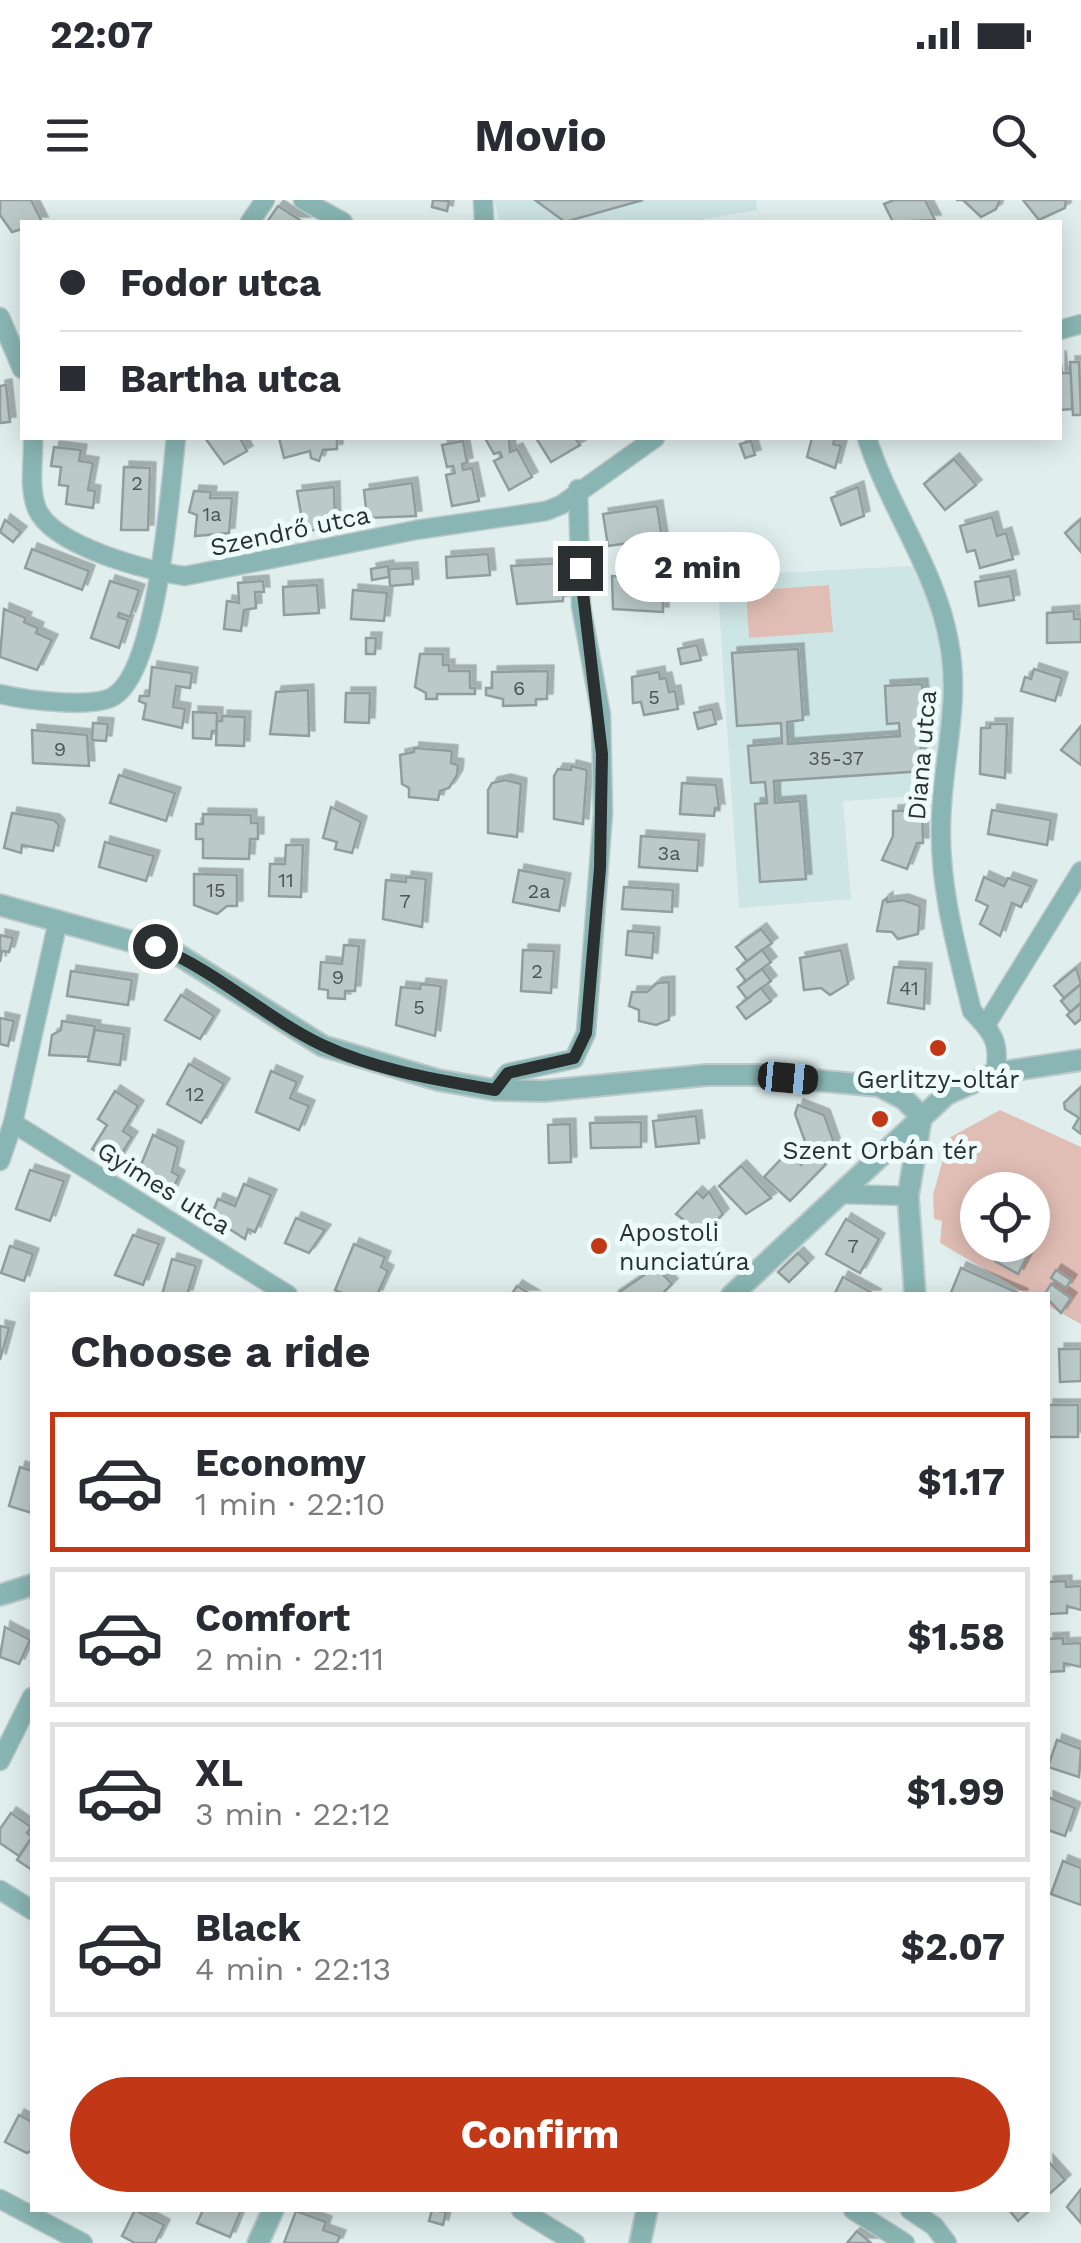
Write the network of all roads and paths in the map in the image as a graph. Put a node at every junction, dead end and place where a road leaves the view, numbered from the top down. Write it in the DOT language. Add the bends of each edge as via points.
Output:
graph roads {
  1 [pos="303,200"];
  2 [pos="338,220"];
  3 [pos="0,316"];
  4 [pos="20,364"];
  5 [pos="33,440"];
  6 [pos="176,440"];
  7 [pos="651,440"];
  8 [pos="868,440"];
  9 [pos="578,490"];
  10 [pos="160,573"];
  11 [pos="0,694"];
  12 [pos="1081,872"];
  13 [pos="0,904"];
  14 [pos="58,921"];
  15 [pos="987,1024"];
  16 [pos="1081,1060"];
  17 [pos="995,1073"];
  18 [pos="495,1090"];
  19 [pos="922,1117"];
  20 [pos="13,1124"];
  21 [pos="0,1161"];
  22 [pos="839,1194"];
  23 [pos="908,1196"];
  24 [pos="283,1292"];
  25 [pos="735,1292"];
  26 [pos="914,1292"];
  27 [pos="30,1585"];
  28 [pos="1,1591"];
  29 [pos="30,1701"];
  30 [pos="0,1761"];
  31 [pos="0,1890"];
  32 [pos="30,1909"];
  33 [pos="0,2199"];
  34 [pos="272,2212"];
  35 [pos="524,2212"];
  36 [pos="647,2212"];
  37 [pos="856,2212"];
  38 [pos="913,2212"];
  39 [pos="83,2243"];
  40 [pos="258,2243"];
  41 [pos="576,2243"];
  42 [pos="640,2243"];
  43 [pos="904,2243"];
  44 [pos="947,2243"];
  1 -- 2 [label="street"];
  3 -- 4 [label="street"];
  5 -- 10 [label="street, Szendrő utca" via="32,491 48,526"];
  6 -- 10 [label="street"];
  7 -- 9 [label="street, Szendrő utca"];
  8 -- 15 [label="street, Diana utca" via="888,498 936,593 950,642 955,696 940,818 944,875 972,1010"];
  9 -- 10 [label="street, Szendrő utca" via="561,506 502,521 416,530 210,575"];
  9 -- 18 [label="street" via="581,606 602,754 586,1033 574,1058 508,1073"];
  10 -- 11 [label="street" via="126,686 111,698"];
  12 -- 15 [label="street"];
  13 -- 14 [label="street"];
  14 -- 18 [label="street" via="177,954 323,1046"];
  14 -- 20 [label="street"];
  15 -- 17 [label="street, Diana utca" via="998,1046"];
  16 -- 17 [label="street"];
  17 -- 19 [label="street" via="960,1086"];
  18 -- 19 [label="street" via="583,1090 757,1075 879,1086"];
  19 -- 22 [label="street"];
  19 -- 23 [label="street"];
  20 -- 21 [label="street"];
  20 -- 24 [label="street, Gyimes utca"];
  22 -- 23 [label="street"];
  22 -- 25 [label="street"];
  23 -- 26 [label="street"];
  27 -- 28 [label="street"];
  29 -- 30 [label="street"];
  31 -- 32 [label="street"];
  33 -- 39 [label="street"];
  34 -- 40 [label="street"];
  35 -- 41 [label="street"];
  36 -- 42 [label="street"];
  37 -- 43 [label="street"];
  38 -- 44 [label="street"];
}
